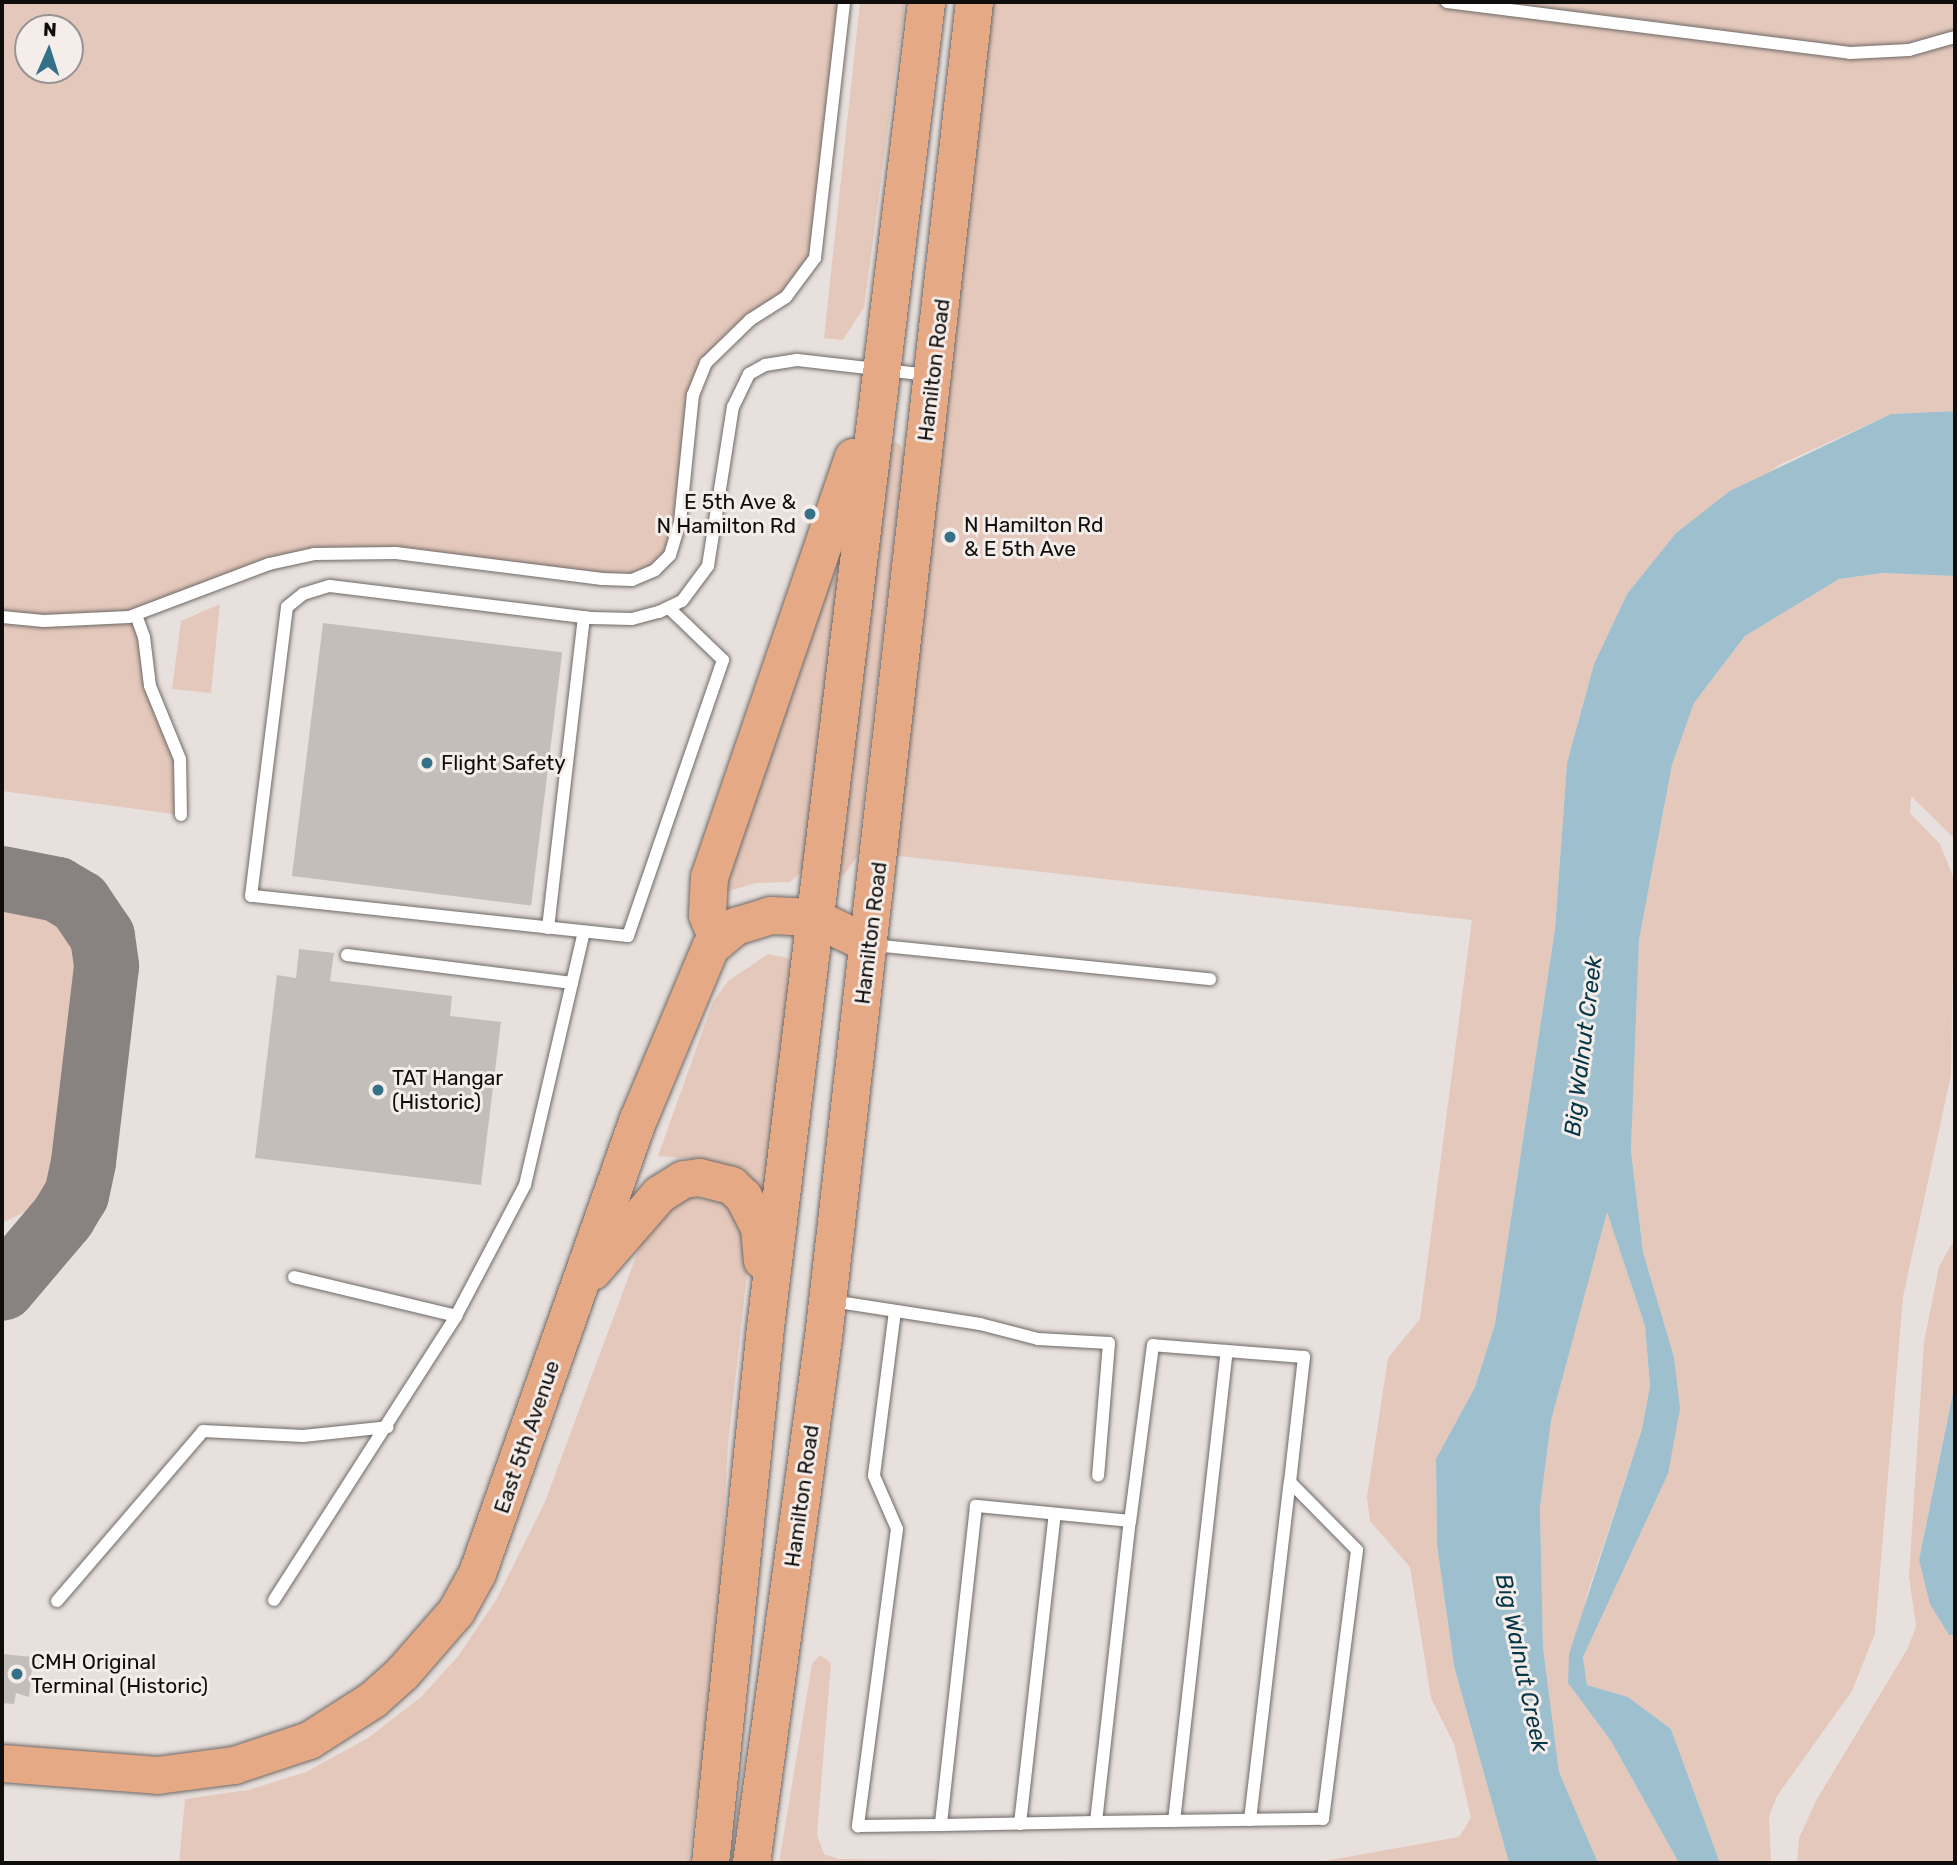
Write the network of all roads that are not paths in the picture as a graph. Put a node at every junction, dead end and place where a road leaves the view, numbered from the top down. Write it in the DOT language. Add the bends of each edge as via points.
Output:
graph roads {
  1 [pos="845,2"];
  2 [pos="926,2"];
  3 [pos="974,2"];
  4 [pos="1447,2"];
  5 [pos="1955,37"];
  6 [pos="933,375"];
  7 [pos="878,377"];
  8 [pos="668,608"];
  9 [pos="136,615"];
  10 [pos="2,617"];
  11 [pos="584,617"];
  12 [pos="181,815"];
  13 [pos="813,917"];
  14 [pos="548,928"];
  15 [pos="584,932"];
  16 [pos="717,939"];
  17 [pos="869,944"];
  18 [pos="347,955"];
  19 [pos="1210,979"];
  20 [pos="572,983"];
  21 [pos="294,1277"];
  22 [pos="580,1285"];
  23 [pos="828,1300"];
  24 [pos="895,1311"];
  25 [pos="456,1316"];
  26 [pos="765,1327"];
  27 [pos="1227,1351"];
  28 [pos="388,1427"];
  29 [pos="1098,1476"];
  30 [pos="1290,1482"];
  31 [pos="1055,1514"];
  32 [pos="1130,1521"];
  33 [pos="274,1600"];
  34 [pos="57,1601"];
  35 [pos="2,1763"];
  36 [pos="1250,1820"];
  37 [pos="1174,1821"];
  38 [pos="1096,1822"];
  39 [pos="1020,1824"];
  40 [pos="941,1825"];
  41 [pos="710,1863"];
  42 [pos="751,1863"];
  1 -- 9 [label="lane" via="815,258 786,297 750,320 706,363 694,396 680,522 670,555 654,570 632,580 602,579 396,553 314,554 269,564"];
  2 -- 7 [label="main road"];
  3 -- 6 [label="main road, Hamilton Road"];
  4 -- 5 [label="lane" via="1850,53 1909,50"];
  6 -- 7 [label="lane"];
  6 -- 17 [label="main road, Hamilton Road"];
  7 -- 8 [label="lane" via="782,360 749,374 733,407 711,557 695,587"];
  7 -- 13 [label="main road"];
  7 -- 16 [label="main road" via="709,877 706,914"];
  8 -- 11 [label="lane" via="632,619"];
  8 -- 15 [label="lane" via="723,660 628,936"];
  9 -- 10 [label="lane" via="87,621"];
  9 -- 12 [label="lane" via="144,637 150,686 180,759"];
  11 -- 14 [label="lane"];
  11 -- 14 [label="lane" via="330,586 303,594 287,607 251,896"];
  13 -- 16 [label="main road" via="757,917"];
  13 -- 17 [label="main road"];
  13 -- 26 [label="main road"];
  14 -- 15 [label="lane"];
  15 -- 20 [label="lane"];
  16 -- 22 [label="main road, East 5th Avenue" via="658,1065"];
  17 -- 19 [label="lane"];
  17 -- 23 [label="main road, Hamilton Road"];
  18 -- 20 [label="lane"];
  20 -- 25 [label="lane" via="525,1185"];
  21 -- 25 [label="lane"];
  22 -- 26 [label="main road" via="659,1195 682,1179 714,1179 743,1196 759,1227"];
  22 -- 35 [label="main road, East 5th Avenue" via="477,1573 428,1646 373,1699 296,1745 196,1772 157,1775"];
  23 -- 24 [label="lane"];
  23 -- 42 [label="main road, Hamilton Road"];
  24 -- 29 [label="lane" via="980,1324 1038,1339 1109,1343"];
  24 -- 40 [label="lane" via="874,1476 897,1529 858,1826"];
  25 -- 28 [label="lane"];
  26 -- 41 [label="main road"];
  27 -- 30 [label="lane" via="1304,1357"];
  27 -- 32 [label="lane" via="1153,1345"];
  27 -- 37 [label="lane"];
  28 -- 33 [label="lane"];
  28 -- 34 [label="lane" via="303,1436 203,1431"];
  30 -- 36 [label="lane"];
  30 -- 36 [label="lane" via="1357,1549 1323,1819"];
  31 -- 32 [label="lane"];
  31 -- 39 [label="lane"];
  31 -- 40 [label="lane" via="976,1506"];
  32 -- 38 [label="lane"];
  36 -- 37 [label="lane"];
  37 -- 38 [label="lane"];
  38 -- 39 [label="lane"];
  39 -- 40 [label="lane"];
}
